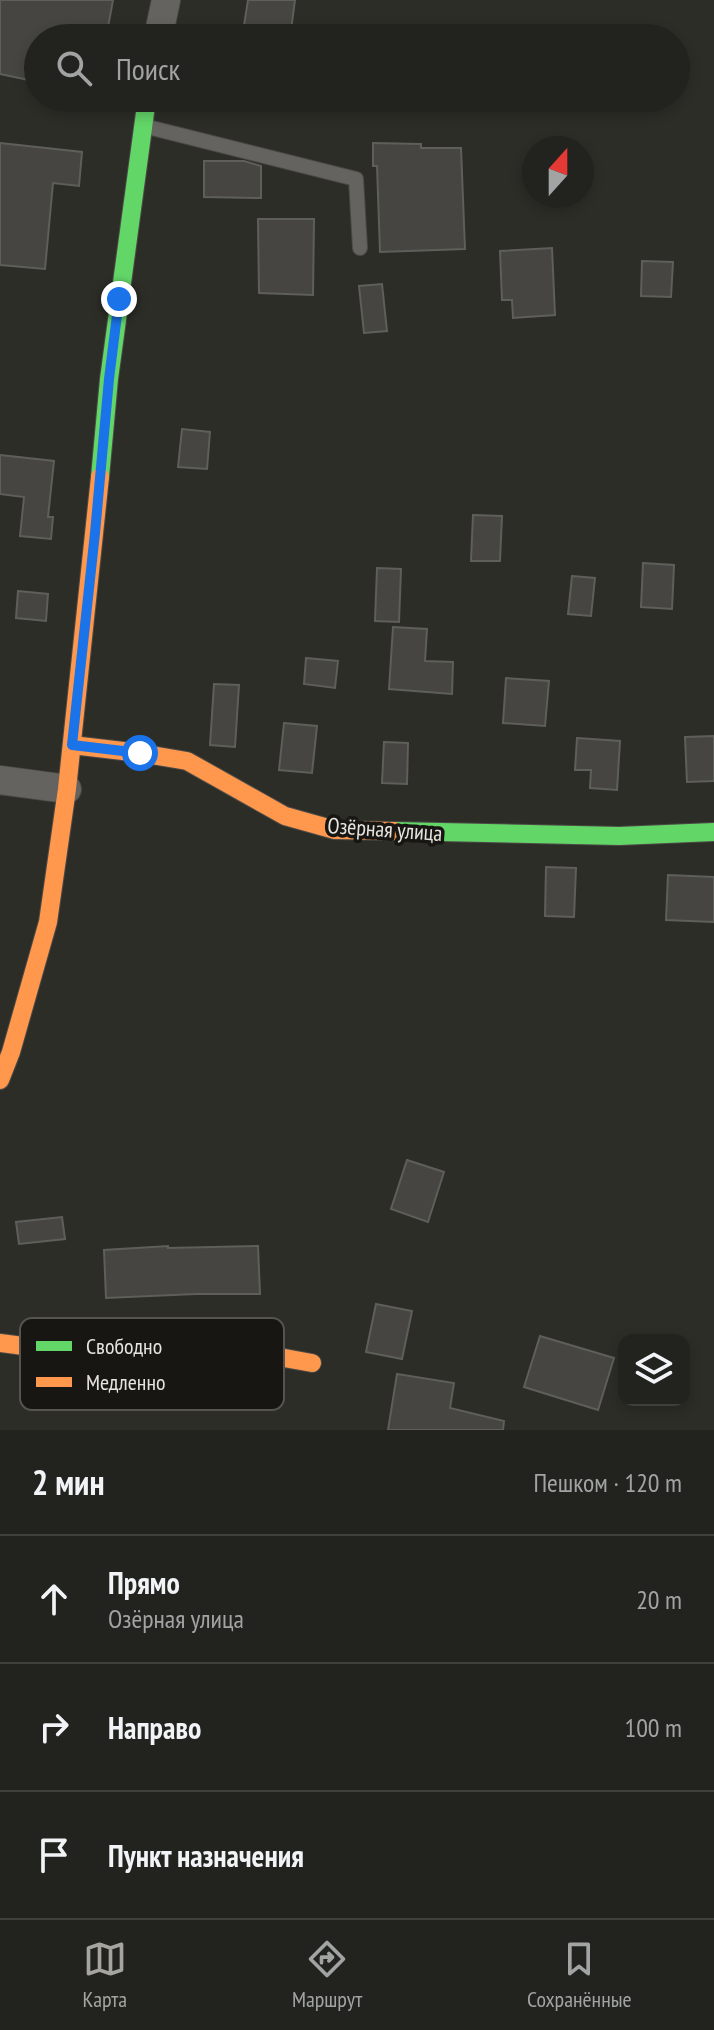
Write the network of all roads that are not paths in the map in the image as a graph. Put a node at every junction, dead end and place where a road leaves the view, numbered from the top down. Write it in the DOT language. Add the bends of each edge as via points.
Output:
graph roads {
  1 [pos="166,0"];
  2 [pos="161,24"];
  3 [pos="146,112"];
  4 [pos="144,126"];
  5 [pos="360,248"];
  6 [pos="72,745"];
  7 [pos="0,780"];
  8 [pos="67,789"];
  9 [pos="714,832"];
  10 [pos="0,1080"];
  11 [pos="0,1343"];
  12 [pos="20,1346"];
  13 [pos="284,1358"];
  14 [pos="312,1363"];
  1 -- 2 [label="street"];
  3 -- 4 [label="street"];
  4 -- 5 [label="lane" via="356,179"];
  4 -- 6 [label="street" via="109,379"];
  6 -- 8 [label="street"];
  6 -- 9 [label="street, Озёрная улица" via="187,761 285,816 335,830 619,836"];
  7 -- 8 [label="street"];
  8 -- 10 [label="street" via="48,922"];
  11 -- 12 [label="street"];
  13 -- 14 [label="street"];
}
